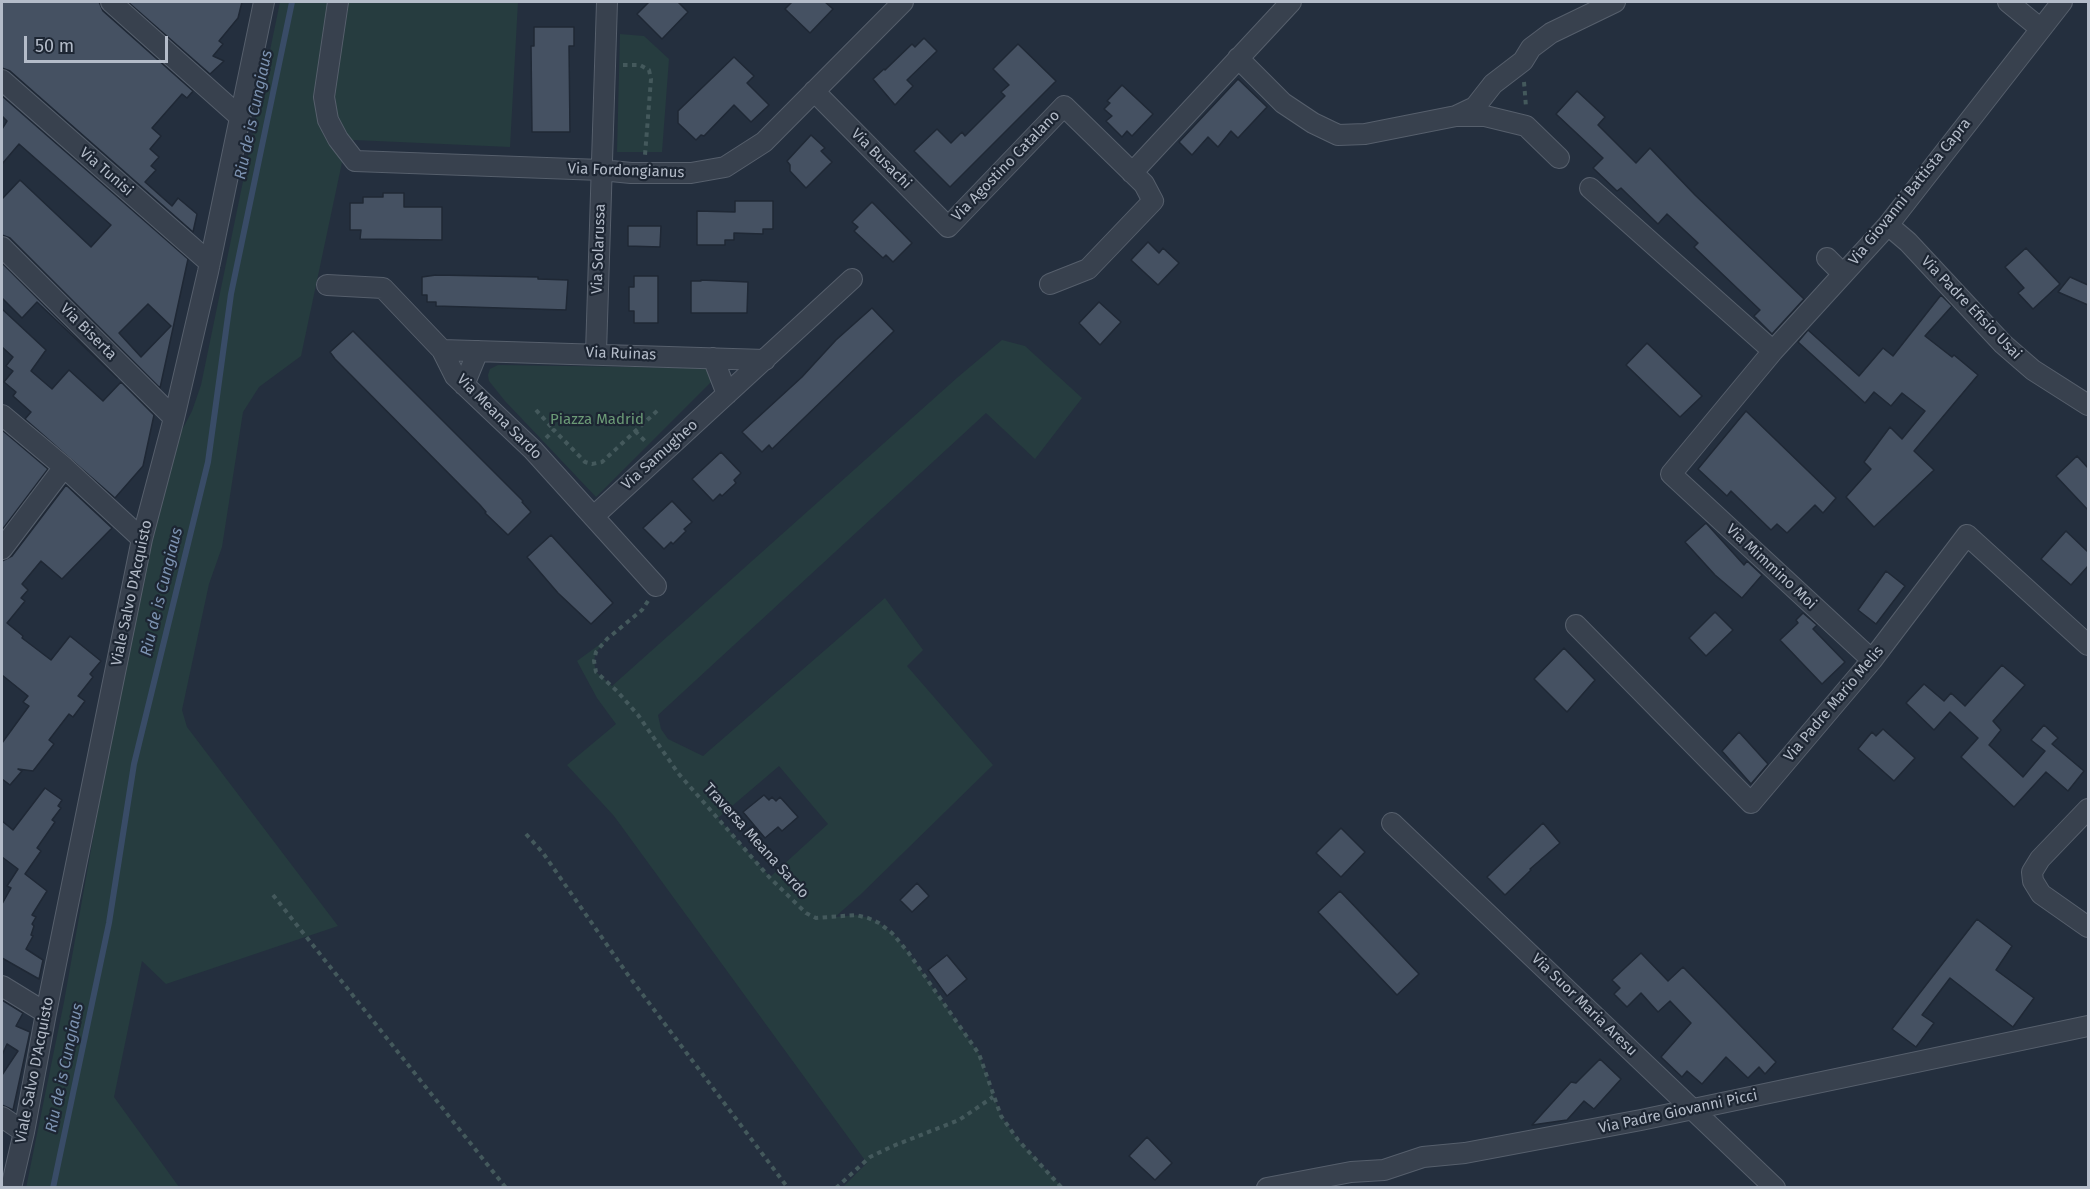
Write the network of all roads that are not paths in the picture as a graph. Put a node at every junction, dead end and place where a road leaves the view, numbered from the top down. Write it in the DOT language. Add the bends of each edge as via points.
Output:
graph roads {
  1 [pos="111,2"];
  2 [pos="338,2"];
  3 [pos="606,2"];
  4 [pos="903,2"];
  5 [pos="1291,2"];
  6 [pos="1615,2"];
  7 [pos="2008,2"];
  8 [pos="2062,2"];
  9 [pos="259,5"];
  10 [pos="2041,29"];
  11 [pos="1238,58"];
  12 [pos="2,80"];
  13 [pos="814,92"];
  14 [pos="1456,116"];
  15 [pos="240,117"];
  16 [pos="1559,158"];
  17 [pos="601,170"];
  18 [pos="1132,172"];
  19 [pos="1590,188"];
  20 [pos="1888,225"];
  21 [pos="948,227"];
  22 [pos="2,247"];
  23 [pos="1827,258"];
  24 [pos="210,263"];
  25 [pos="1844,274"];
  26 [pos="852,279"];
  27 [pos="1050,284"];
  28 [pos="327,285"];
  29 [pos="442,350"];
  30 [pos="478,351"];
  31 [pos="1773,351"];
  32 [pos="596,353"];
  33 [pos="713,358"];
  34 [pos="765,360"];
  35 [pos="464,385"];
  36 [pos="727,394"];
  37 [pos="2088,405"];
  38 [pos="2,415"];
  39 [pos="174,418"];
  40 [pos="64,467"];
  41 [pos="1671,474"];
  42 [pos="594,516"];
  43 [pos="142,539"];
  44 [pos="2,549"];
  45 [pos="656,586"];
  46 [pos="1576,625"];
  47 [pos="2088,645"];
  48 [pos="1872,660"];
  49 [pos="2088,809"];
  50 [pos="1392,823"];
  51 [pos="2088,927"];
  52 [pos="2,986"];
  53 [pos="46,1013"];
  54 [pos="2088,1026"];
  55 [pos="1693,1109"];
  56 [pos="2,1117"];
  57 [pos="24,1132"];
  58 [pos="1382,1179"];
  59 [pos="11,1188"];
  60 [pos="1267,1188"];
  61 [pos="1775,1188"];
  1 -- 15 [label="street"];
  2 -- 17 [label="street, Via Fordongianus" via="324,97 328,120 355,161"];
  3 -- 17 [label="street, Via Solarussa"];
  4 -- 13 [label="street, Via Fordongianus"];
  5 -- 11 [label="street"];
  6 -- 14 [label="street" via="1551,33 1493,84 1475,107"];
  7 -- 10 [label="street"];
  8 -- 10 [label="street, Via Giovanni Battista Capra"];
  9 -- 15 [label="street, Viale Salvo D'Acquisto"];
  10 -- 20 [label="street, Via Giovanni Battista Capra"];
  11 -- 14 [label="street" via="1283,103 1338,135 1365,134"];
  11 -- 18 [label="street"];
  12 -- 24 [label="street, Via Tunisi"];
  13 -- 17 [label="street, Via Fordongianus" via="764,142 725,167 691,174"];
  13 -- 21 [label="street, Via Busachi"];
  14 -- 16 [label="street" via="1485,116 1526,126"];
  15 -- 24 [label="street, Viale Salvo D'Acquisto"];
  17 -- 32 [label="street, Via Solarussa"];
  18 -- 21 [label="street, Via Agostino Catalano" via="1064,106"];
  18 -- 27 [label="street" via="1153,201 1088,269"];
  19 -- 31 [label="street"];
  20 -- 25 [label="street, Via Giovanni Battista Capra"];
  20 -- 37 [label="street, Via Padre Efisio Usai" via="2003,344 2033,370"];
  22 -- 39 [label="street, Via Biserta"];
  23 -- 25 [label="street"];
  24 -- 39 [label="street, Viale Salvo D'Acquisto"];
  25 -- 31 [label="street, Via Giovanni Battista Capra"];
  26 -- 34 [label="street, Via Samugheo"];
  28 -- 29 [label="street, Via Meana Sardo" via="383,288"];
  29 -- 30 [label="street, Via Ruinas"];
  29 -- 35 [label="street, Via Meana Sardo"];
  30 -- 32 [label="street, Via Ruinas"];
  30 -- 35 [label="street"];
  31 -- 41 [label="street, Via Giovanni Battista Capra"];
  32 -- 33 [label="street, Via Ruinas"];
  33 -- 34 [label="street, Via Ruinas"];
  33 -- 36 [label="street"];
  34 -- 36 [label="street, Via Samugheo"];
  35 -- 42 [label="street, Via Meana Sardo" via="533,450"];
  36 -- 42 [label="street, Via Samugheo"];
  38 -- 40 [label="street"];
  39 -- 43 [label="street, Viale Salvo D'Acquisto"];
  40 -- 43 [label="street"];
  40 -- 44 [label="street"];
  41 -- 48 [label="street, Via Mimmino Moi"];
  42 -- 45 [label="street, Via Meana Sardo"];
  43 -- 53 [label="street, Viale Salvo D'Acquisto"];
  46 -- 48 [label="street, Via Padre Mario Melis" via="1751,803"];
  47 -- 48 [label="street, Via Padre Mario Melis" via="1967,535"];
  49 -- 51 [label="street" via="2032,872 2041,894"];
  50 -- 55 [label="street, Via Suor Maria Aresu"];
  52 -- 53 [label="street"];
  53 -- 57 [label="street, Viale Salvo D'Acquisto"];
  54 -- 55 [label="street, Via Padre Giovanni Picci"];
  55 -- 58 [label="street, Via Padre Giovanni Picci" via="1424,1158"];
  55 -- 61 [label="street, Via Suor Maria Aresu"];
  56 -- 57 [label="street"];
  57 -- 59 [label="street, Viale Salvo D'Acquisto"];
  58 -- 60 [label="street, Via Padre Giovanni Picci" via="1351,1172"];
}
